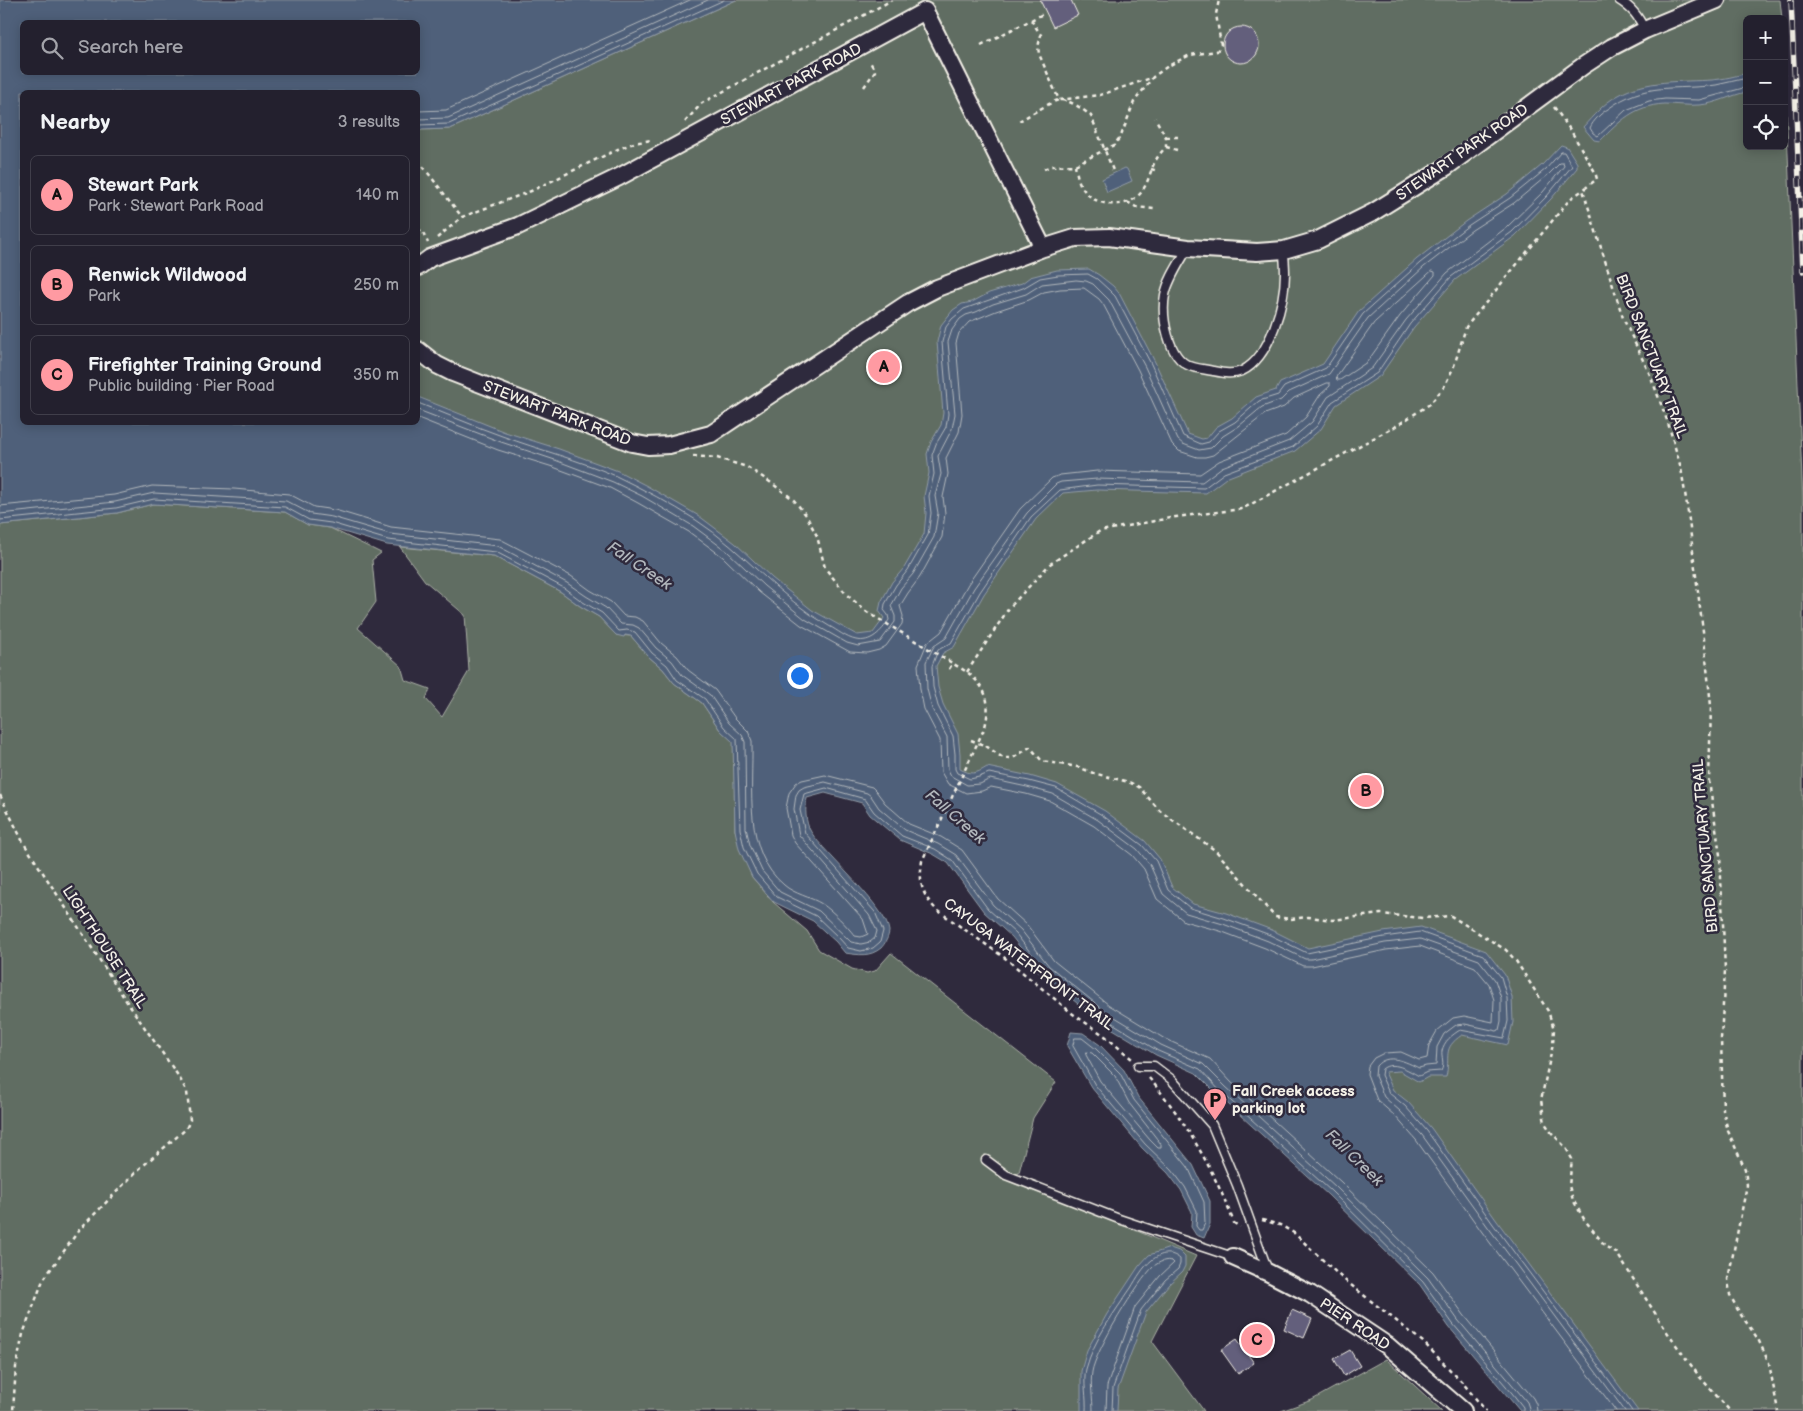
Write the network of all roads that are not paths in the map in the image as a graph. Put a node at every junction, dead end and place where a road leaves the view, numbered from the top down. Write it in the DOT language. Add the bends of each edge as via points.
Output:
graph roads {
  1 [pos="1619,0"];
  2 [pos="1717,0"];
  3 [pos="1645,30"];
  4 [pos="1043,248"];
  5 [pos="1188,248"];
  6 [pos="1284,250"];
  7 [pos="420,266"];
  8 [pos="420,352"];
  9 [pos="1138,1066"];
  10 [pos="986,1160"];
  11 [pos="1233,1257"];
  12 [pos="1269,1273"];
  13 [pos="1464,1411"];
  1 -- 3 [label="lane" via="1630,7"];
  2 -- 3 [label="street, STEWART PARK ROAD"];
  3 -- 6 [label="street, STEWART PARK ROAD" via="1582,66 1446,168 1372,213 1318,240"];
  4 -- 5 [label="street, STEWART PARK ROAD" via="1075,238 1109,237"];
  4 -- 7 [label="street, STEWART PARK ROAD" via="925,11 619,177 518,226 430,258"];
  4 -- 8 [label="street, STEWART PARK ROAD" via="937,288 908,303 712,434 669,445 632,443 453,373 437,366"];
  5 -- 6 [label="street, STEWART PARK ROAD" via="1257,252"];
  5 -- 6 [label="lane" via="1165,294 1165,326 1170,343 1177,356 1189,366 1229,374 1242,371 1255,361 1275,325 1284,286"];
  9 -- 12 [label="lane" via="1154,1066 1171,1079 1212,1125"];
  10 -- 11 [label="lane" via="1006,1175 1119,1219"];
  11 -- 12 [label="street, PIER ROAD"];
  12 -- 13 [label="street, PIER ROAD" via="1310,1294 1388,1346"];
}
